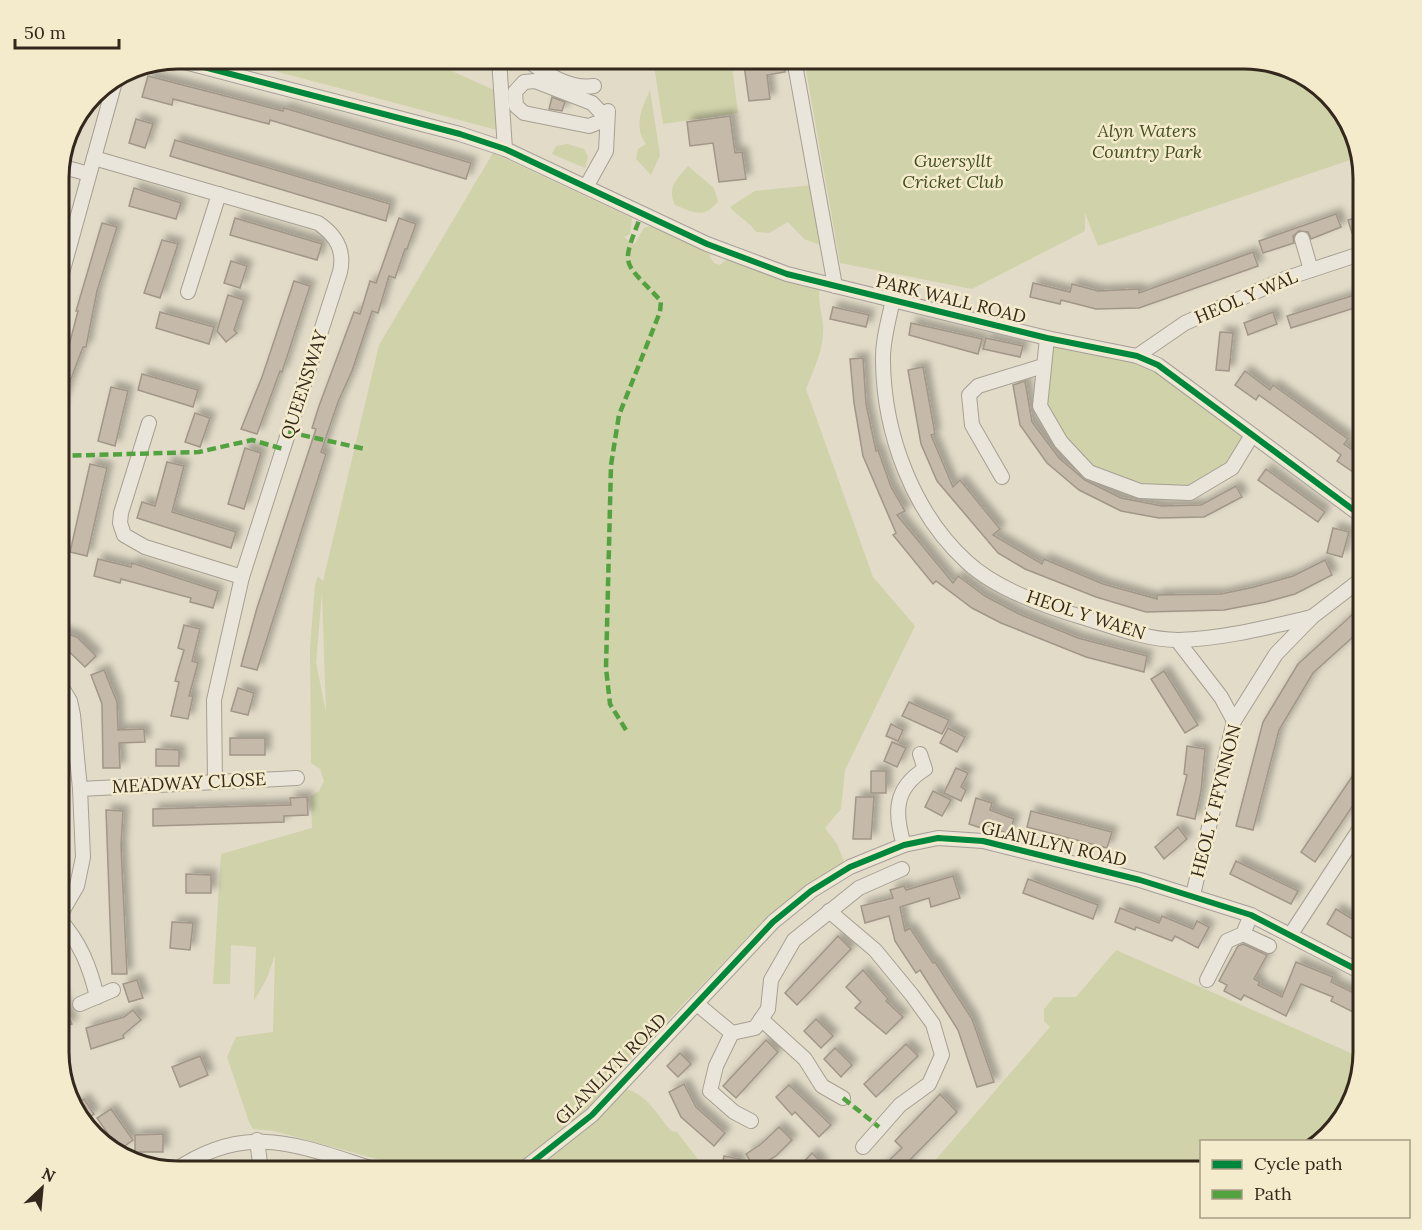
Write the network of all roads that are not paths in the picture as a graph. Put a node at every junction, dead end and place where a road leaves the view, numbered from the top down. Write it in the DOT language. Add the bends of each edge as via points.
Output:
graph roads {
  1 [pos="212,69"];
  2 [pos="500,69"];
  3 [pos="542,69"];
  4 [pos="796,69"];
  5 [pos="594,86"];
  6 [pos="112,91"];
  7 [pos="607,113"];
  8 [pos="505,149"];
  9 [pos="94,158"];
  10 [pos="69,169"];
  11 [pos="89,174"];
  12 [pos="586,187"];
  13 [pos="219,194"];
  14 [pos="1302,239"];
  15 [pos="69,247"];
  16 [pos="1353,257"];
  17 [pos="1311,270"];
  18 [pos="835,286"];
  19 [pos="189,292"];
  20 [pos="893,299"];
  21 [pos="1047,338"];
  22 [pos="1137,356"];
  23 [pos="1043,366"];
  24 [pos="149,423"];
  25 [pos="1252,435"];
  26 [pos="1002,477"];
  27 [pos="1353,509"];
  28 [pos="242,577"];
  29 [pos="1353,586"];
  30 [pos="1312,617"];
  31 [pos="1177,640"];
  32 [pos="69,699"];
  33 [pos="1234,721"];
  34 [pos="920,754"];
  35 [pos="297,778"];
  36 [pos="214,782"];
  37 [pos="80,789"];
  38 [pos="1353,841"];
  39 [pos="904,845"];
  40 [pos="902,869"];
  41 [pos="1193,895"];
  42 [pos="69,899"];
  43 [pos="830,911"];
  44 [pos="1251,915"];
  45 [pos="69,930"];
  46 [pos="1243,934"];
  47 [pos="1291,934"];
  48 [pos="1269,946"];
  49 [pos="1353,967"];
  50 [pos="1207,980"];
  51 [pos="113,990"];
  52 [pos="97,997"];
  53 [pos="80,1004"];
  54 [pos="697,1004"];
  55 [pos="761,1019"];
  56 [pos="732,1034"];
  57 [pos="843,1098"];
  58 [pos="751,1121"];
  59 [pos="257,1140"];
  60 [pos="863,1147"];
  61 [pos="192,1161"];
  62 [pos="260,1161"];
  63 [pos="343,1161"];
  64 [pos="535,1161"];
  1 -- 8 [label="street, PARK WALL ROAD"];
  2 -- 8 [label="street"];
  3 -- 5 [label="street" via="558,79"];
  4 -- 18 [label="street"];
  6 -- 9 [label="street"];
  7 -- 7 [label="street" via="589,126 524,113 516,106 515,92 524,82 534,81 592,103"];
  7 -- 12 [label="street" via="606,151"];
  8 -- 12 [label="street, PARK WALL ROAD"];
  9 -- 11 [label="street"];
  9 -- 13 [label="street, QUEENSWAY"];
  10 -- 11 [label="street"];
  11 -- 15 [label="street"];
  12 -- 18 [label="street, PARK WALL ROAD" via="745,260"];
  13 -- 19 [label="street"];
  13 -- 28 [label="street, QUEENSWAY" via="318,224 334,236 342,257"];
  14 -- 17 [label="street"];
  16 -- 17 [label="street, HEOL Y WAL"];
  17 -- 22 [label="street, HEOL Y WAL" via="1185,322"];
  18 -- 20 [label="street, PARK WALL ROAD"];
  20 -- 21 [label="street, PARK WALL ROAD"];
  20 -- 31 [label="street, HEOL Y WAEN" via="883,361 890,420 907,477 932,522 967,563 1011,590 1126,630"];
  21 -- 22 [label="street, PARK WALL ROAD"];
  21 -- 23 [label="street"];
  22 -- 25 [label="street, PARK WALL ROAD" via="1158,365"];
  23 -- 25 [label="street" via="1040,406 1061,442 1089,472 1140,491 1190,493 1232,468"];
  23 -- 26 [label="street" via="978,386 969,395 972,425"];
  24 -- 28 [label="street" via="121,513 124,535 145,547"];
  25 -- 27 [label="street, PARK WALL ROAD"];
  28 -- 36 [label="street, QUEENSWAY" via="214,700"];
  29 -- 30 [label="street, HEOL Y FFYNNON"];
  30 -- 31 [label="street, HEOL Y WAEN" via="1240,633"];
  30 -- 33 [label="street, HEOL Y FFYNNON" via="1276,654"];
  31 -- 33 [label="street" via="1221,697"];
  32 -- 37 [label="street"];
  33 -- 41 [label="street, HEOL Y FFYNNON"];
  34 -- 39 [label="street" via="929,772 907,784 901,796 897,823"];
  35 -- 36 [label="street, MEADWAY CLOSE"];
  36 -- 37 [label="street, MEADWAY CLOSE"];
  37 -- 42 [label="street" via="83,857"];
  38 -- 47 [label="street"];
  39 -- 41 [label="street, GLANLLYN ROAD" via="938,838 983,841"];
  39 -- 54 [label="street, GLANLLYN ROAD" via="850,867 811,891 773,922"];
  40 -- 43 [label="street" via="859,888"];
  41 -- 44 [label="street, GLANLLYN ROAD"];
  43 -- 55 [label="street" via="794,940 771,980 768,1009"];
  43 -- 60 [label="street" via="874,950 912,994 933,1024 942,1054 929,1084 900,1105"];
  44 -- 46 [label="street"];
  44 -- 47 [label="street, GLANLLYN ROAD"];
  45 -- 52 [label="street" via="83,952"];
  46 -- 48 [label="street"];
  46 -- 50 [label="street" via="1227,941"];
  47 -- 49 [label="street, GLANLLYN ROAD"];
  51 -- 52 [label="street"];
  52 -- 53 [label="street"];
  54 -- 56 [label="street"];
  54 -- 64 [label="street, GLANLLYN ROAD" via="592,1115"];
  55 -- 56 [label="street" via="755,1028"];
  55 -- 57 [label="street" via="805,1059 822,1086"];
  56 -- 58 [label="street" via="716,1065 710,1091"];
  59 -- 61 [label="street" via="219,1146"];
  59 -- 62 [label="street"];
  59 -- 63 [label="street" via="282,1143"];
}
